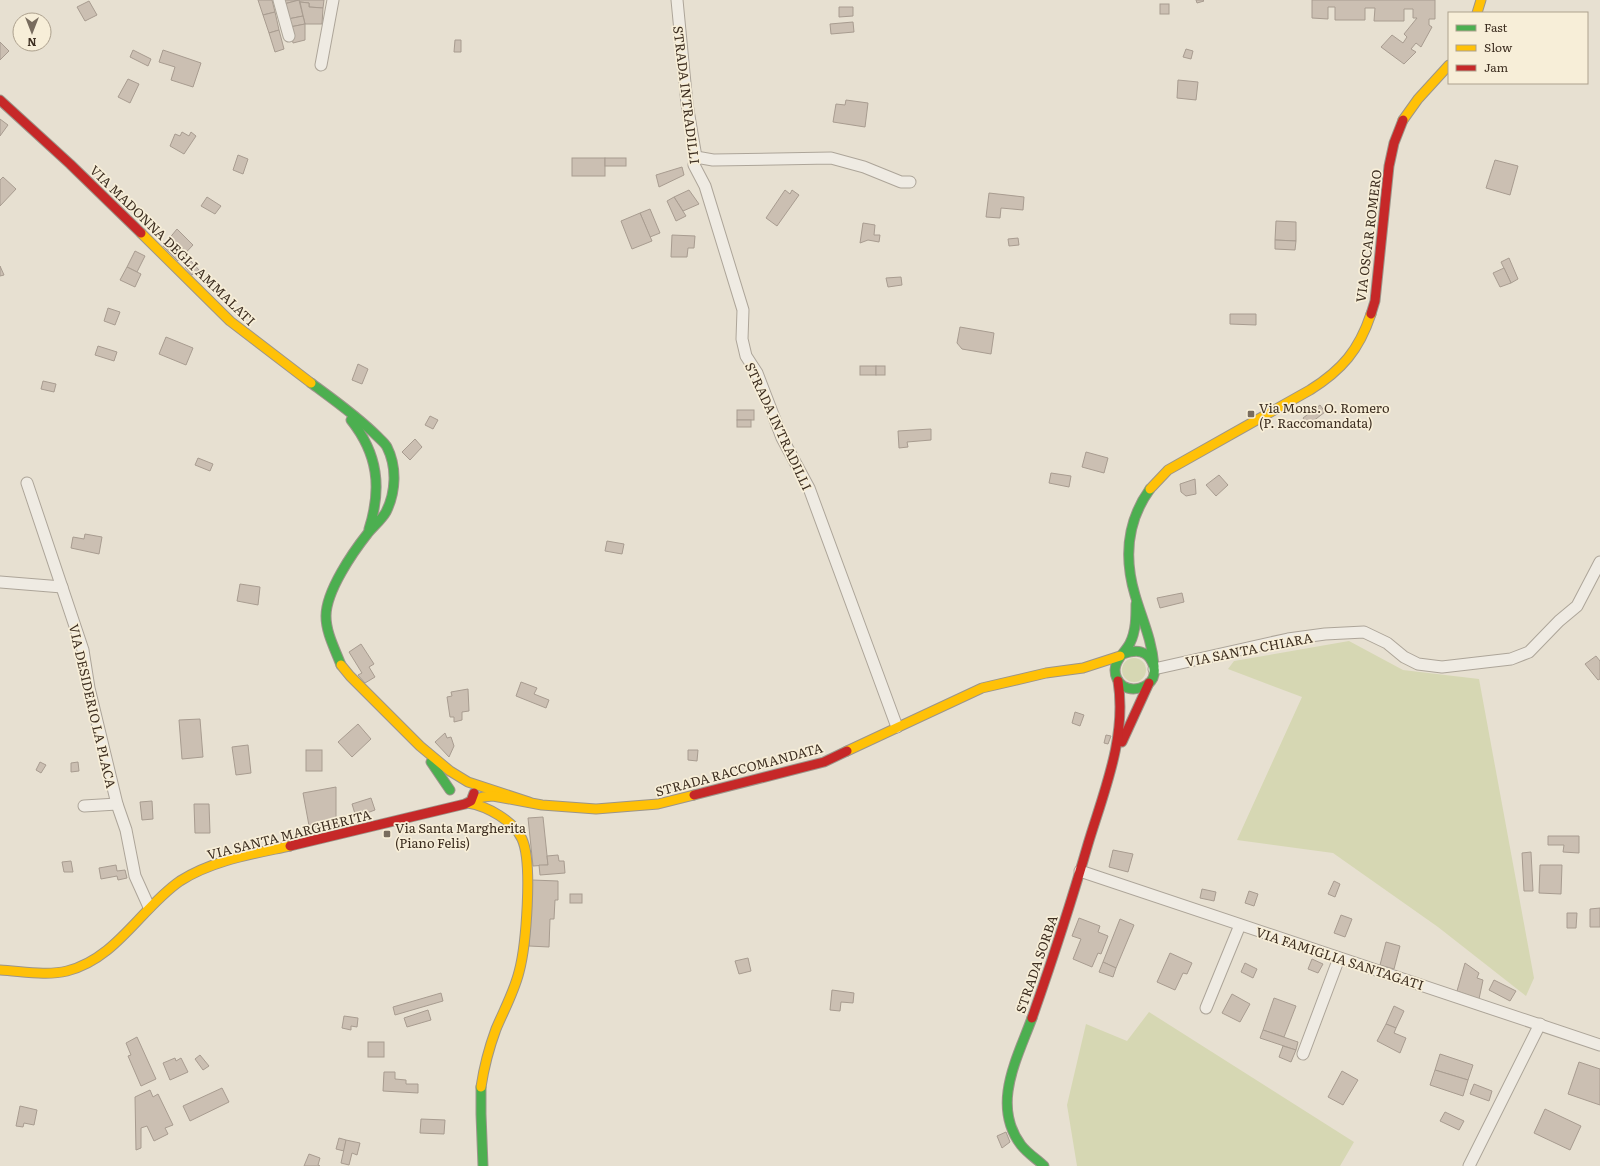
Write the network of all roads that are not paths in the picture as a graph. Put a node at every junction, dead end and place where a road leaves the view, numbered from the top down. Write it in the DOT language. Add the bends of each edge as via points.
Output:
graph roads {
  1 [pos="279,0"];
  2 [pos="333,0"];
  3 [pos="677,0"];
  4 [pos="1481,0"];
  5 [pos="1477,12"];
  6 [pos="289,36"];
  7 [pos="321,65"];
  8 [pos="1448,66"];
  9 [pos="0,100"];
  10 [pos="696,157"];
  11 [pos="910,182"];
  12 [pos="335,402"];
  13 [pos="27,483"];
  14 [pos="368,533"];
  15 [pos="1600,562"];
  16 [pos="0,582"];
  17 [pos="62,587"];
  18 [pos="1136,596"];
  19 [pos="1122,655"];
  20 [pos="1154,667"];
  21 [pos="1083,668"];
  22 [pos="1117,679"];
  23 [pos="1149,683"];
  24 [pos="898,727"];
  25 [pos="420,746"];
  26 [pos="1113,759"];
  27 [pos="467,781"];
  28 [pos="450,791"];
  29 [pos="529,802"];
  30 [pos="468,803"];
  31 [pos="116,804"];
  32 [pos="84,806"];
  33 [pos="427,812"];
  34 [pos="1080,871"];
  35 [pos="149,907"];
  36 [pos="1240,925"];
  37 [pos="1339,958"];
  38 [pos="0,970"];
  39 [pos="1206,1008"];
  40 [pos="1540,1024"];
  41 [pos="1600,1045"];
  42 [pos="1302,1054"];
  43 [pos="483,1166"];
  44 [pos="1044,1166"];
  45 [pos="1469,1166"];
  1 -- 6 [label="street"];
  2 -- 7 [label="street"];
  3 -- 10 [label="street, STRADA INTRADILLI" via="687,104"];
  4 -- 5 [label="street"];
  8 -- 18 [label="street, VIA OSCAR ROMERO" via="1413,106 1402,122 1396,138 1386,187 1375,301 1371,317 1357,345 1343,365 1328,378 1168,470 1150,489 1135,514 1130,534 1129,560"];
  9 -- 12 [label="street, VIA MADONNA DEGLI AMMALATI" via="70,164 230,321"];
  10 -- 11 [label="street" via="713,160 831,158 864,167 901,182"];
  10 -- 24 [label="street, STRADA INTRADILLI" via="694,165 705,186 743,310 742,339 746,356 757,373 782,438 809,488"];
  12 -- 14 [label="street" via="356,425 370,450 377,477 376,502"];
  12 -- 14 [label="street" via="364,423 387,446 396,468 386,512"];
  13 -- 17 [label="street, VIA DESIDERIO LA PLACA"];
  14 -- 25 [label="street" via="332,589 326,616 329,634 342,666 350,676"];
  15 -- 20 [label="street, VIA SANTA CHIARA" via="1577,606 1529,652 1511,659 1442,668 1418,664 1404,657 1387,643 1364,632 1288,639"];
  16 -- 17 [label="street"];
  17 -- 31 [label="street, VIA DESIDERIO LA PLACA" via="83,650 89,688"];
  18 -- 19 [label="street" via="1134,632"];
  18 -- 20 [label="street" via="1148,628"];
  19 -- 20 [label="street" via="1136,650 1142,652 1147,655"];
  19 -- 21 [label="street"];
  19 -- 22 [label="street" via="1115,666"];
  20 -- 23 [label="street" via="1154,674"];
  21 -- 22 [label="street" via="1106,671"];
  21 -- 24 [label="street, STRADA RACCOMANDATA" via="1046,673 982,688"];
  22 -- 23 [label="street" via="1130,689 1143,688"];
  22 -- 26 [label="street" via="1122,694 1122,715"];
  23 -- 26 [label="street" via="1129,730"];
  24 -- 29 [label="street, STRADA RACCOMANDATA" via="824,762 658,804 596,808"];
  25 -- 27 [label="street"];
  25 -- 28 [label="street"];
  26 -- 34 [label="street, STRADA SORBA"];
  27 -- 28 [label="street" via="454,783"];
  27 -- 29 [label="street"];
  27 -- 30 [label="street" via="474,788 473,797"];
  28 -- 30 [label="street" via="456,803"];
  28 -- 33 [label="street" via="441,805"];
  29 -- 30 [label="street, VIA SANTA MARGHERITA" via="483,796"];
  30 -- 33 [label="street, VIA SANTA MARGHERITA"];
  30 -- 43 [label="street" via="486,808 514,828 522,839 527,869 524,938 519,971 490,1046 482,1075"];
  31 -- 32 [label="street"];
  31 -- 35 [label="street, VIA DESIDERIO LA PLACA" via="126,830 135,876"];
  33 -- 35 [label="street, VIA SANTA MARGHERITA" via="200,870 175,884"];
  34 -- 36 [label="street, VIA FAMIGLIA SANTAGATI"];
  34 -- 44 [label="street, STRADA SORBA" via="1050,966 1009,1079 1006,1095 1013,1134 1021,1146"];
  35 -- 38 [label="street, VIA SANTA MARGHERITA" via="105,953 80,966 54,972"];
  36 -- 37 [label="street, VIA FAMIGLIA SANTAGATI"];
  36 -- 39 [label="street"];
  37 -- 40 [label="street, VIA FAMIGLIA SANTAGATI"];
  37 -- 42 [label="street"];
  40 -- 41 [label="street, VIA FAMIGLIA SANTAGATI"];
  40 -- 45 [label="street"];
}
